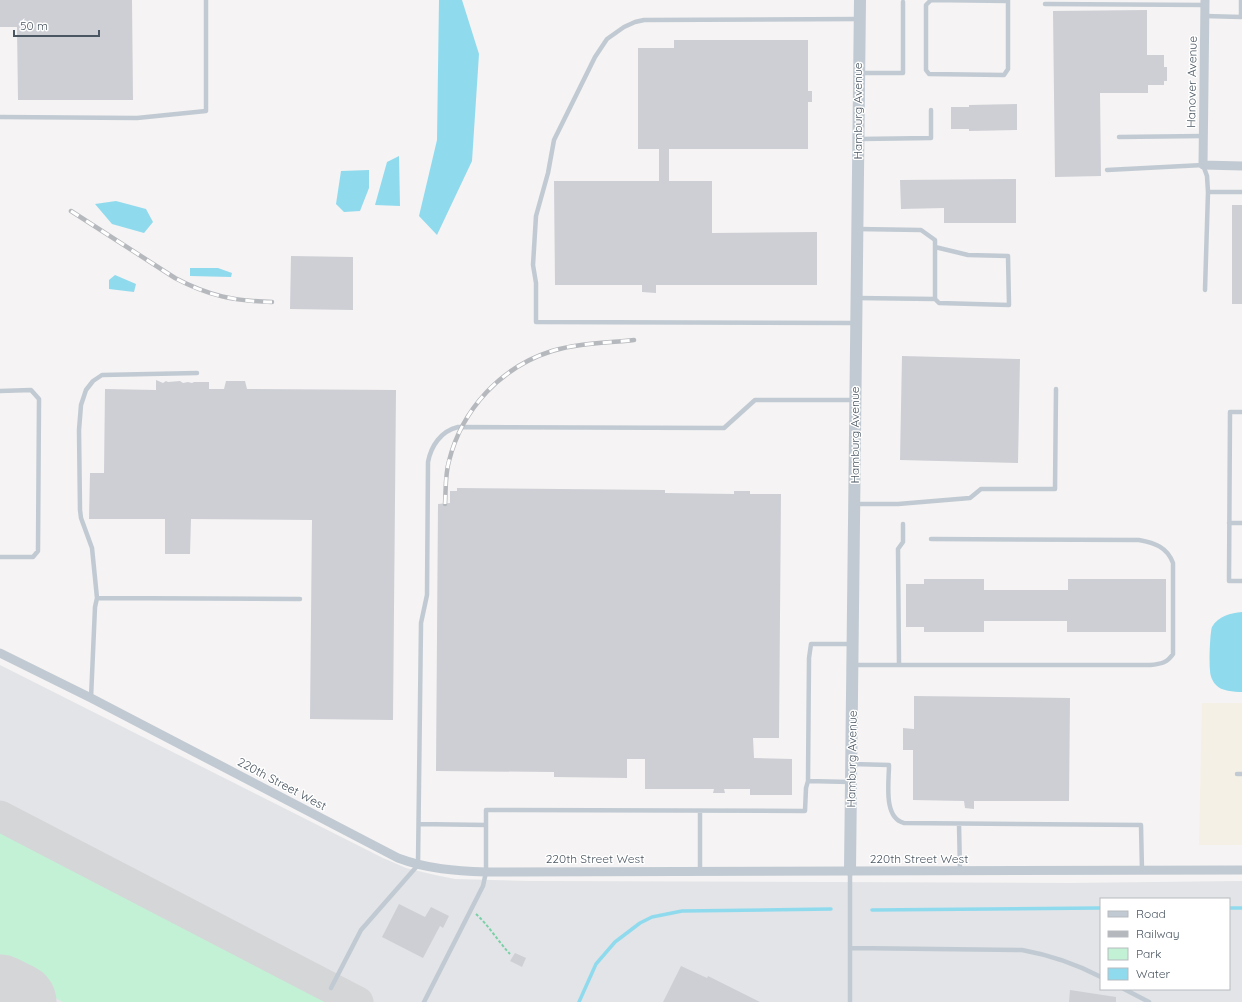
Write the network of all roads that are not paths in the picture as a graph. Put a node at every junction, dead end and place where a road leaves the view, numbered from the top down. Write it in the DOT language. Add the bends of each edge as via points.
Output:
graph roads {
  1 [pos="206,0"];
  2 [pos="860,0"];
  3 [pos="1008,0"];
  4 [pos="1241,0"];
  5 [pos="903,2"];
  6 [pos="1205,3"];
  7 [pos="1045,4"];
  8 [pos="1205,16"];
  9 [pos="859,19"];
  10 [pos="858,73"];
  11 [pos="931,110"];
  12 [pos="0,117"];
  13 [pos="1203,136"];
  14 [pos="1119,137"];
  15 [pos="858,139"];
  16 [pos="1203,165"];
  17 [pos="1242,166"];
  18 [pos="1106,170"];
  19 [pos="1208,192"];
  20 [pos="1242,192"];
  21 [pos="857,229"];
  22 [pos="935,247"];
  23 [pos="1205,290"];
  24 [pos="856,298"];
  25 [pos="935,299"];
  26 [pos="856,323"];
  27 [pos="197,373"];
  28 [pos="1056,389"];
  29 [pos="0,391"];
  30 [pos="856,400"];
  31 [pos="1242,412"];
  32 [pos="855,504"];
  33 [pos="1229,523"];
  34 [pos="1242,523"];
  35 [pos="903,524"];
  36 [pos="932,539"];
  37 [pos="0,557"];
  38 [pos="1242,581"];
  39 [pos="96,598"];
  40 [pos="300,599"];
  41 [pos="853,644"];
  42 [pos="0,653"];
  43 [pos="853,665"];
  44 [pos="899,665"];
  45 [pos="91,698"];
  46 [pos="852,764"];
  47 [pos="808,781"];
  48 [pos="851,782"];
  49 [pos="700,811"];
  50 [pos="419,824"];
  51 [pos="959,824"];
  52 [pos="486,825"];
  53 [pos="418,865"];
  54 [pos="850,870"];
  55 [pos="1242,870"];
  56 [pos="700,871"];
  57 [pos="960,871"];
  58 [pos="1142,871"];
  59 [pos="486,872"];
  60 [pos="850,948"];
  61 [pos="1100,977"];
  62 [pos="331,988"];
  63 [pos="1126,990"];
  64 [pos="1141,1000"];
  65 [pos="424,1002"];
  66 [pos="850,1002"];
  67 [pos="1149,1002"];
  1 -- 12 [label="lane" via="206,111 136,118"];
  2 -- 9 [label="street, Hamburg Avenue"];
  3 -- 3 [label="lane" via="1008,70 1004,75 929,74 926,70 926,4 931,0"];
  4 -- 8 [label="lane" via="1241,17"];
  5 -- 10 [label="lane" via="903,73"];
  6 -- 7 [label="lane"];
  6 -- 8 [label="street, Hanover Avenue"];
  8 -- 13 [label="street, Hanover Avenue"];
  9 -- 10 [label="street, Hamburg Avenue"];
  9 -- 26 [label="lane" via="644,20 616,32 594,57 554,140 536,216 533,265 536,283 536,322"];
  10 -- 15 [label="street, Hamburg Avenue"];
  11 -- 15 [label="lane" via="931,138"];
  13 -- 14 [label="lane"];
  13 -- 16 [label="street, Hanover Avenue"];
  15 -- 21 [label="street, Hamburg Avenue"];
  16 -- 17 [label="street"];
  16 -- 18 [label="lane"];
  16 -- 19 [label="lane"];
  19 -- 20 [label="lane"];
  19 -- 23 [label="lane"];
  21 -- 22 [label="lane" via="921,230 935,240"];
  21 -- 24 [label="street, Hamburg Avenue"];
  22 -- 25 [label="lane"];
  22 -- 25 [label="lane" via="968,255 1008,256 1009,306 939,303"];
  24 -- 25 [label="lane"];
  24 -- 26 [label="street, Hamburg Avenue"];
  26 -- 30 [label="street, Hamburg Avenue"];
  27 -- 39 [label="lane" via="102,375 89,385 83,396 79,430 80,510 92,548"];
  28 -- 32 [label="lane" via="1055,488 981,490 970,498 898,504"];
  29 -- 37 [label="lane" via="30,390 38,399 38,551 33,556"];
  30 -- 32 [label="street, Hamburg Avenue"];
  30 -- 50 [label="lane" via="755,400 724,428 458,427 446,432 435,444 428,462 427,595 421,623"];
  31 -- 33 [label="lane" via="1230,412"];
  32 -- 41 [label="street, Hamburg Avenue"];
  33 -- 34 [label="lane"];
  33 -- 38 [label="lane" via="1229,581"];
  35 -- 44 [label="lane" via="903,542 898,549"];
  36 -- 44 [label="lane" via="1139,540 1162,548 1167,551 1173,563 1173,654 1164,663 1150,665"];
  39 -- 40 [label="lane"];
  39 -- 45 [label="lane"];
  41 -- 43 [label="street, Hamburg Avenue"];
  41 -- 47 [label="lane" via="811,644 808,658"];
  42 -- 45 [label="street, 220th Street West"];
  43 -- 44 [label="lane"];
  43 -- 46 [label="street, Hamburg Avenue"];
  45 -- 53 [label="street, 220th Street West" via="398,858"];
  46 -- 48 [label="street, Hamburg Avenue"];
  46 -- 51 [label="lane" via="889,765 889,803 892,814 898,821"];
  47 -- 48 [label="lane"];
  47 -- 49 [label="lane" via="805,811"];
  48 -- 54 [label="street, Hamburg Avenue"];
  49 -- 52 [label="lane" via="486,810"];
  49 -- 56 [label="lane"];
  50 -- 52 [label="lane"];
  50 -- 53 [label="lane"];
  51 -- 57 [label="lane"];
  51 -- 58 [label="lane" via="1142,825"];
  52 -- 59 [label="lane"];
  53 -- 59 [label="street, 220th Street West"];
  53 -- 62 [label="lane" via="361,930"];
  54 -- 56 [label="street, 220th Street West"];
  54 -- 57 [label="street, 220th Street West"];
  54 -- 60 [label="lane"];
  55 -- 58 [label="street, 220th Street West"];
  56 -- 59 [label="street, 220th Street West"];
  57 -- 58 [label="street, 220th Street West"];
  59 -- 65 [label="lane" via="483,886"];
  60 -- 61 [label="lane" via="1022,950 1061,959"];
  60 -- 66 [label="lane"];
  63 -- 64 [label="lane"];
  64 -- 67 [label="lane"];
}
